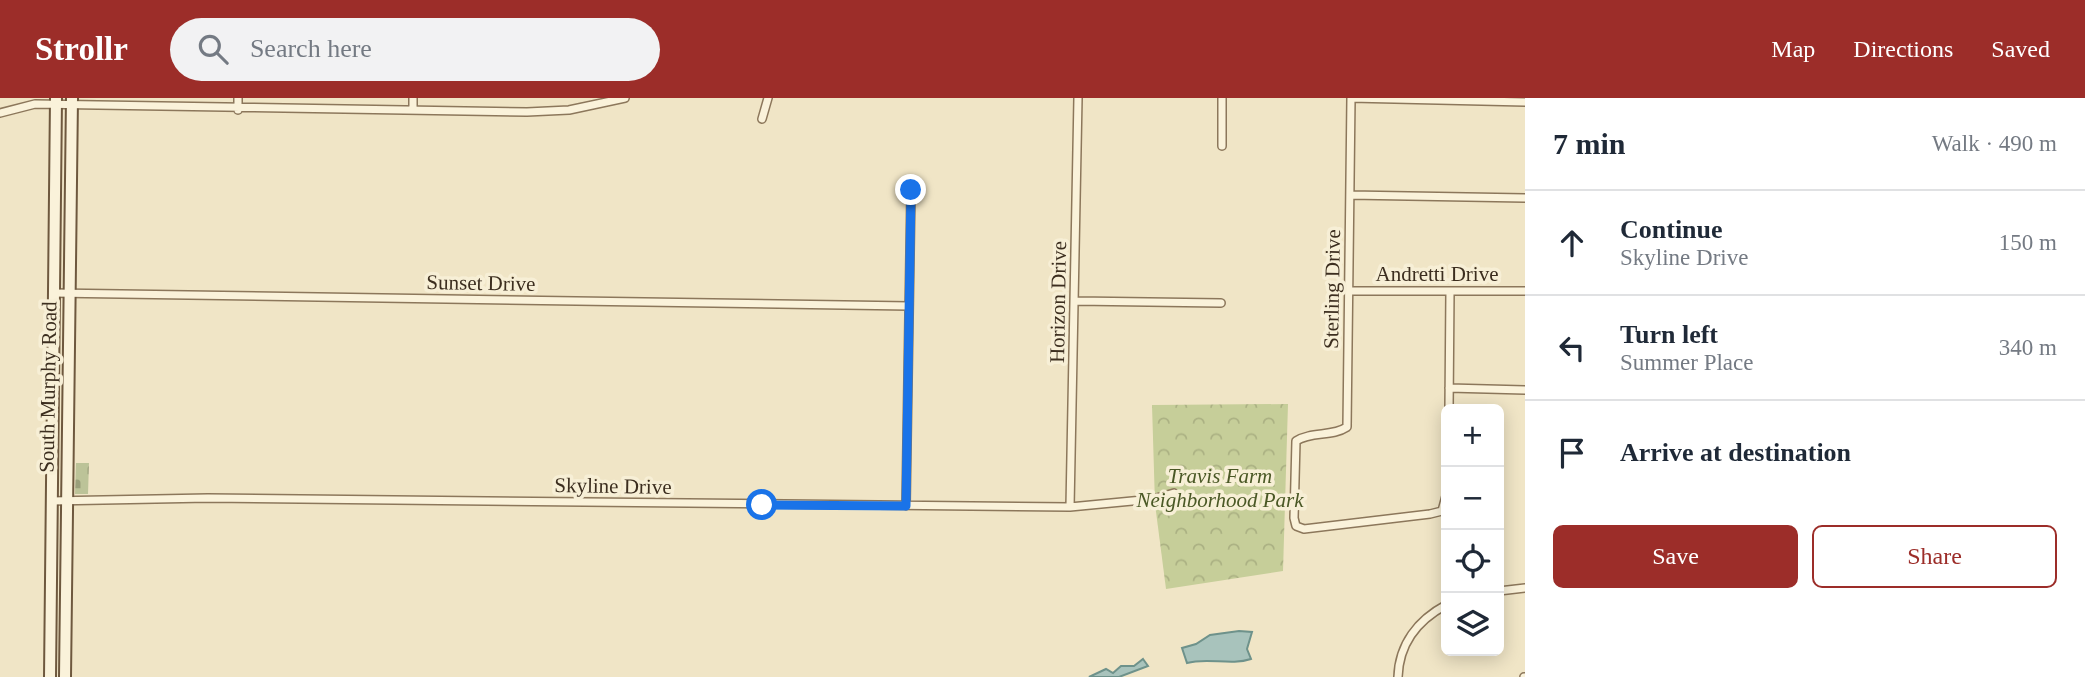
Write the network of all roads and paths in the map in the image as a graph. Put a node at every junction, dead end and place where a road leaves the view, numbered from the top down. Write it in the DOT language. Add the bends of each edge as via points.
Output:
graph roads {
  1 [pos="238,98"];
  2 [pos="413,98"];
  3 [pos="625,98"];
  4 [pos="768,98"];
  5 [pos="1078,98"];
  6 [pos="1222,98"];
  7 [pos="1351,98"];
  8 [pos="56,102"];
  9 [pos="72,102"];
  10 [pos="1525,102"];
  11 [pos="238,110"];
  12 [pos="413,110"];
  13 [pos="0,113"];
  14 [pos="762,119"];
  15 [pos="1222,145"];
  16 [pos="911,190"];
  17 [pos="1350,195"];
  18 [pos="1525,198"];
  19 [pos="1349,291"];
  20 [pos="1450,291"];
  21 [pos="1525,292"];
  22 [pos="53,293"];
  23 [pos="69,293"];
  24 [pos="1076,301"];
  25 [pos="1221,303"];
  26 [pos="909,306"];
  27 [pos="1450,388"];
  28 [pos="1525,390"];
  29 [pos="1449,404"];
  30 [pos="1174,493"];
  31 [pos="51,501"];
  32 [pos="65,501"];
  33 [pos="906,506"];
  34 [pos="1070,507"];
  35 [pos="1441,510"];
  36 [pos="1525,588"];
  37 [pos="1504,591"];
  38 [pos="1441,608"];
  39 [pos="50,677"];
  40 [pos="65,677"];
  41 [pos="1398,677"];
  1 -- 11 [label="street"];
  2 -- 12 [label="street"];
  3 -- 12 [label="street" via="541,111"];
  4 -- 14 [label="street"];
  5 -- 24 [label="street, Horizon Drive"];
  6 -- 15 [label="street"];
  7 -- 10 [label="street"];
  7 -- 17 [label="street, Sterling Drive"];
  8 -- 9 [label="street"];
  8 -- 13 [label="street"];
  8 -- 22 [label="main road, South Murphy Road"];
  9 -- 11 [label="street"];
  9 -- 23 [label="main road, South Murphy Road"];
  11 -- 12 [label="street"];
  16 -- 26 [label="street"];
  17 -- 18 [label="street"];
  17 -- 19 [label="street, Sterling Drive"];
  19 -- 20 [label="street, Andretti Drive"];
  19 -- 35 [label="street, Sterling Drive" via="1347,427 1296,441 1296,526 1304,530"];
  20 -- 21 [label="street, Andretti Drive"];
  20 -- 27 [label="street"];
  22 -- 23 [label="street, Sunset Drive"];
  22 -- 31 [label="main road, South Murphy Road"];
  23 -- 26 [label="street, Sunset Drive"];
  23 -- 32 [label="main road, South Murphy Road"];
  24 -- 25 [label="street"];
  24 -- 34 [label="street, Horizon Drive"];
  26 -- 33 [label="street"];
  27 -- 28 [label="street"];
  27 -- 29 [label="street"];
  30 -- 34 [label="street, Skyline Drive"];
  31 -- 32 [label="street, Skyline Drive"];
  31 -- 39 [label="main road, South Murphy Road"];
  32 -- 33 [label="street, Skyline Drive" via="208,498"];
  32 -- 40 [label="main road, South Murphy Road"];
  33 -- 34 [label="street, Skyline Drive"];
  36 -- 37 [label="street"];
  38 -- 41 [label="street" via="1414,629 1402,651"];
}
